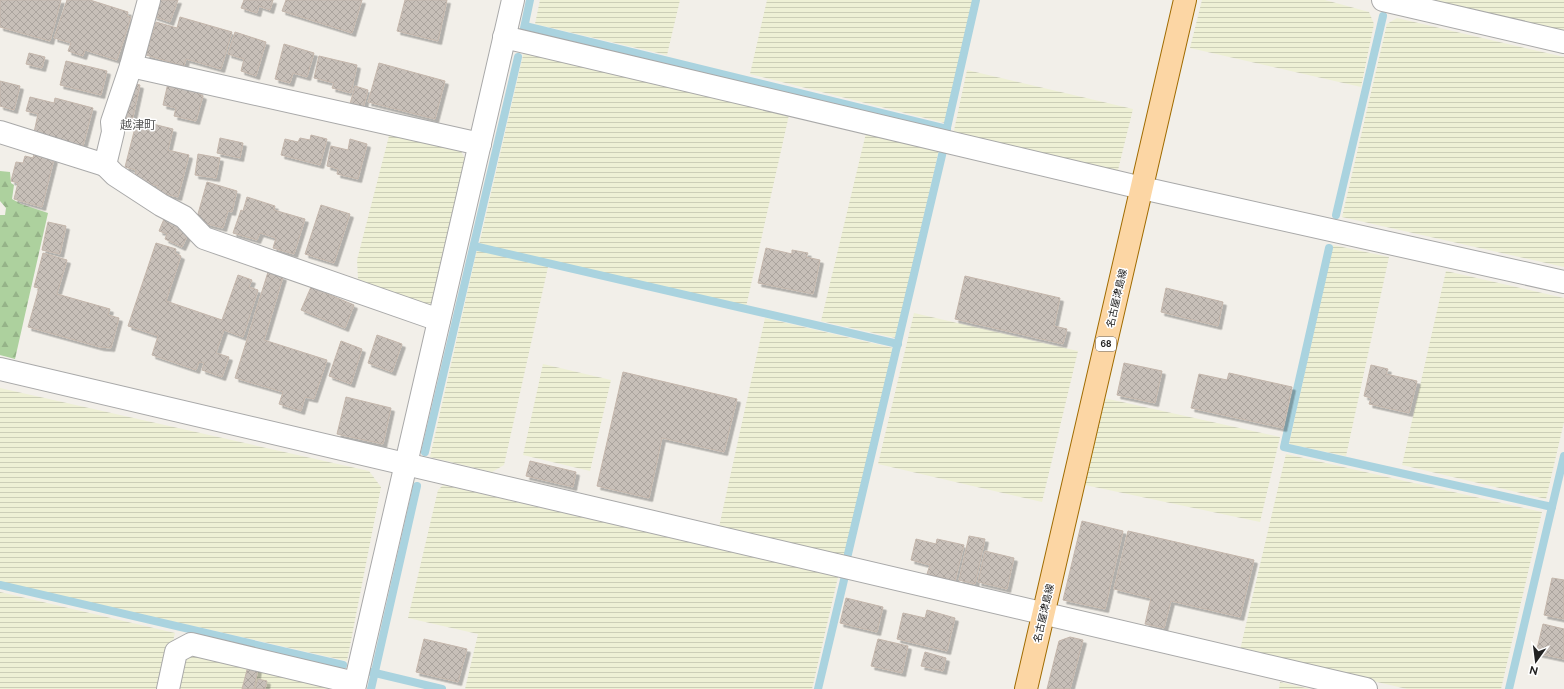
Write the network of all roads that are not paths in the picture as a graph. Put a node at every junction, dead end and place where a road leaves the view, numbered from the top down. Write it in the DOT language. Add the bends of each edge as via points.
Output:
graph roads {
  1 [pos="149,0"];
  2 [pos="513,0"];
  3 [pos="1185,0"];
  4 [pos="1383,0"];
  5 [pos="504,37"];
  6 [pos="1564,42"];
  7 [pos="131,66"];
  8 [pos="0,132"];
  9 [pos="480,144"];
  10 [pos="105,165"];
  11 [pos="1142,188"];
  12 [pos="1564,282"];
  13 [pos="439,320"];
  14 [pos="0,368"];
  15 [pos="405,464"];
  16 [pos="1043,614"];
  17 [pos="354,686"];
  18 [pos="168,689"];
  19 [pos="1026,689"];
  20 [pos="1366,689"];
  1 -- 7 [label="street"];
  2 -- 5 [label="street"];
  3 -- 11 [label="main road, 名古屋津島線 / 68"];
  4 -- 6 [label="street"];
  5 -- 9 [label="street"];
  5 -- 11 [label="street"];
  7 -- 9 [label="street"];
  7 -- 10 [label="street" via="112,122 113,132"];
  8 -- 10 [label="street"];
  9 -- 13 [label="street"];
  10 -- 13 [label="street" via="121,179 184,217 204,238"];
  11 -- 12 [label="street"];
  11 -- 16 [label="main road, 名古屋津島線 / 68"];
  13 -- 15 [label="street"];
  14 -- 15 [label="street"];
  15 -- 16 [label="street"];
  15 -- 17 [label="street"];
  16 -- 19 [label="main road, 名古屋津島線 / 68"];
  16 -- 20 [label="street"];
  17 -- 18 [label="street" via="191,644 176,652"];
}
